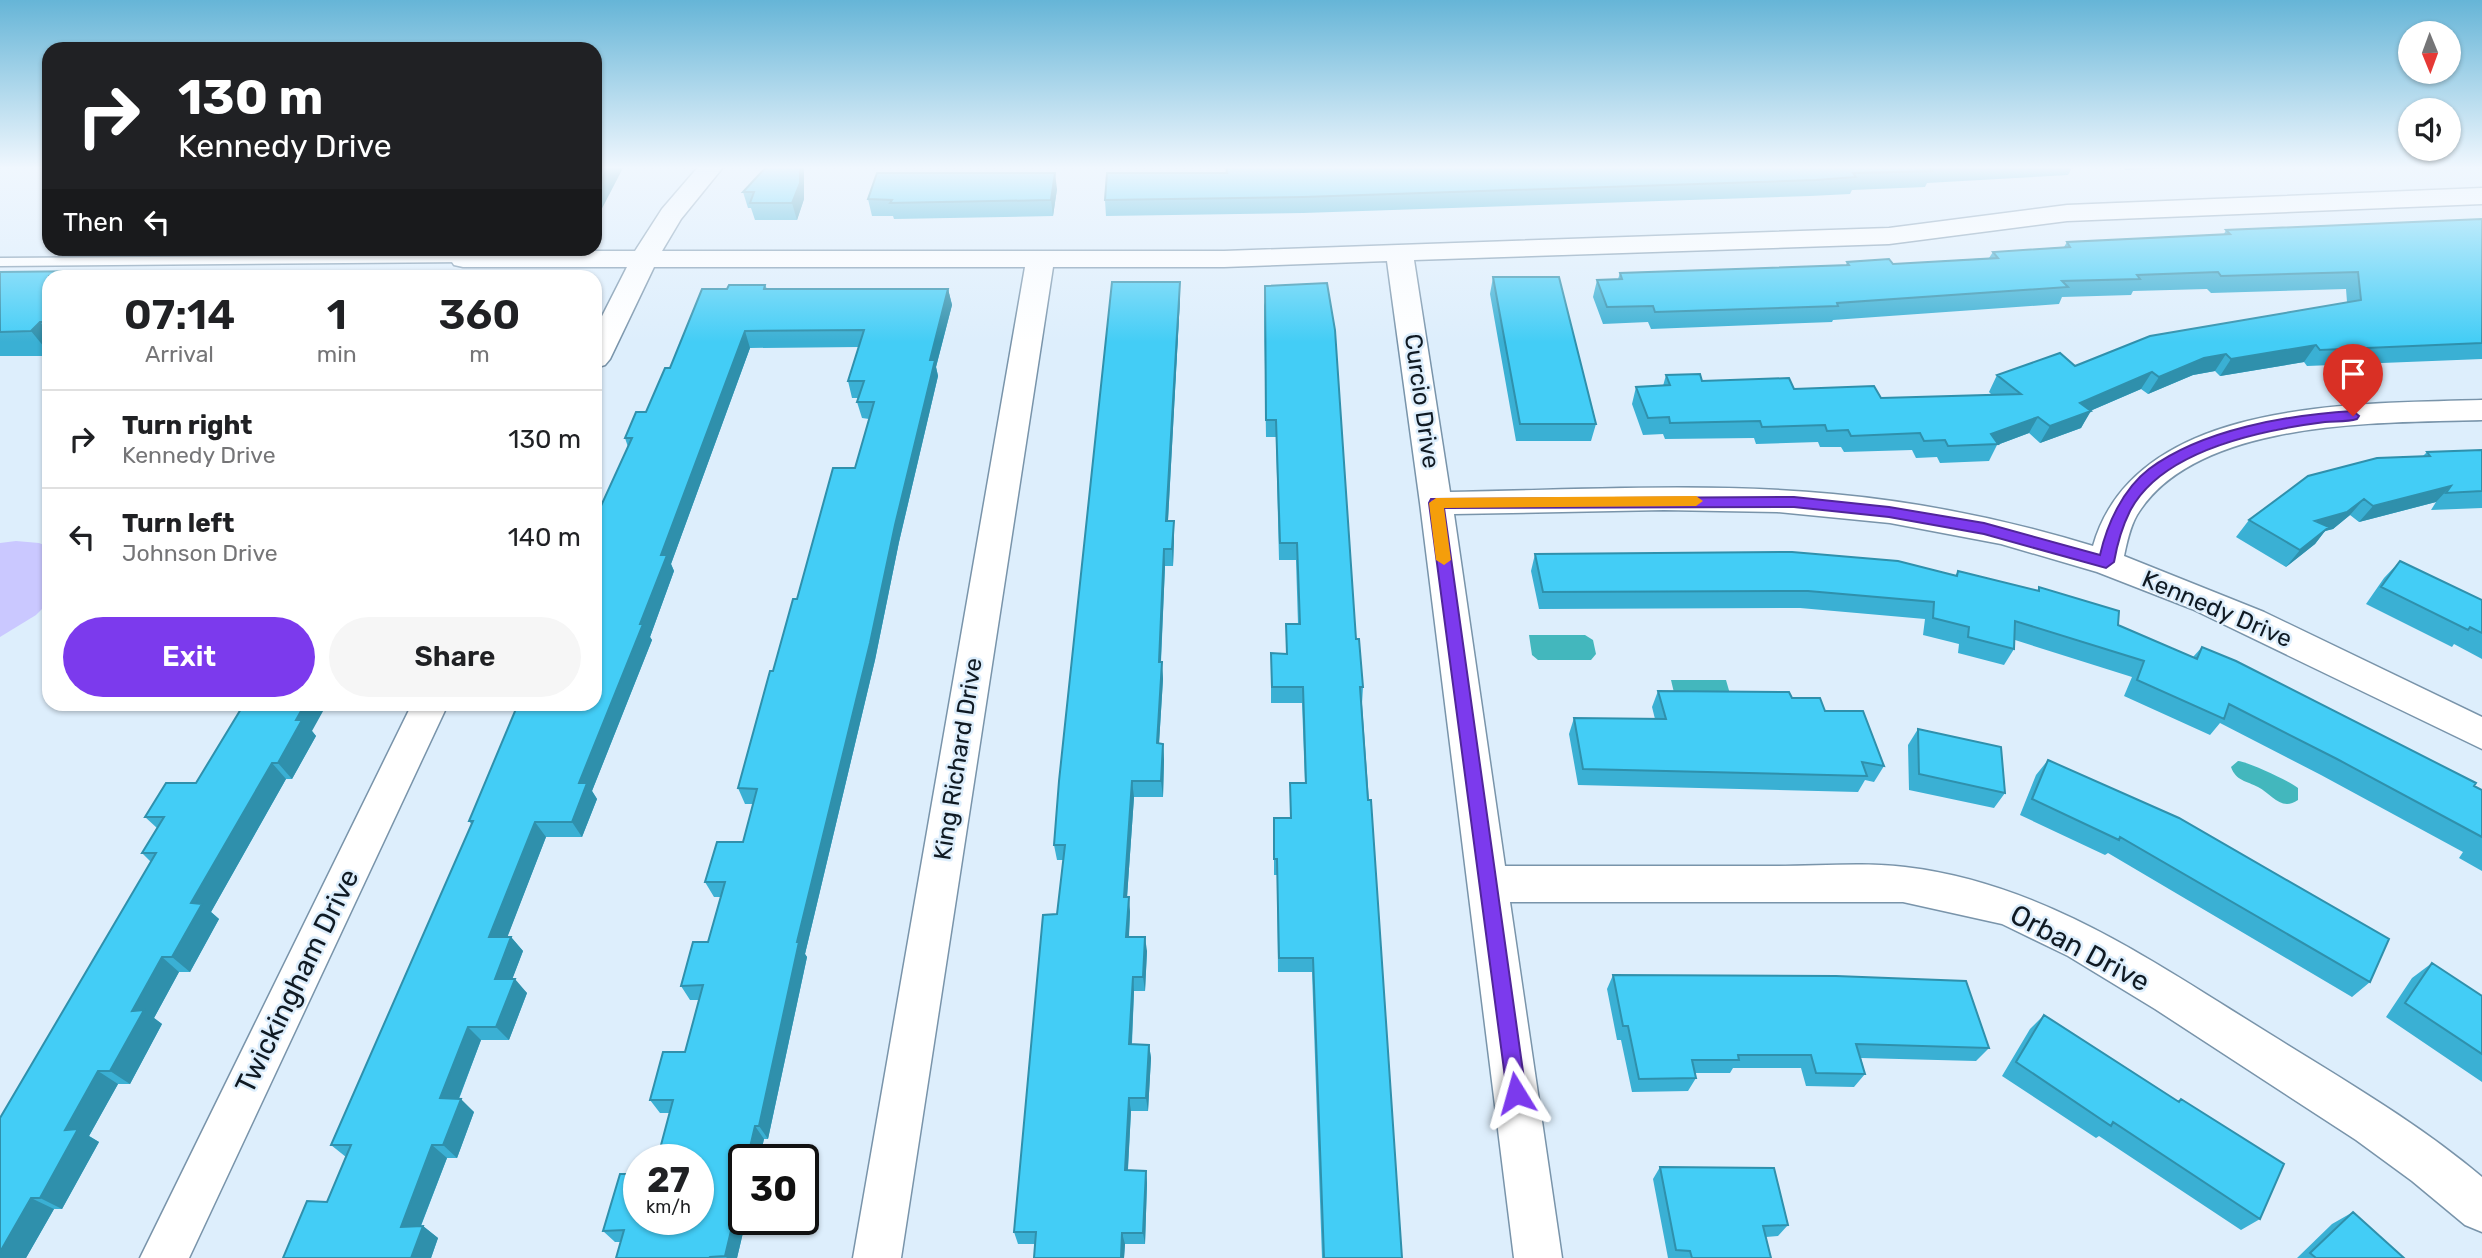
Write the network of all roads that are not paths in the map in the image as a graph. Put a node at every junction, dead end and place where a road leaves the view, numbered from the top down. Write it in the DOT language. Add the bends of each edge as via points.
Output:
graph roads {
  1 [pos="664,225"];
  2 [pos="1988,225"];
  3 [pos="1399,253"];
  4 [pos="463,258"];
  5 [pos="643,260"];
  6 [pos="1040,261"];
  7 [pos="0,262"];
  8 [pos="602,345"];
  9 [pos="2482,410"];
  10 [pos="1436,503"];
  11 [pos="2106,562"];
  12 [pos="427,711"];
  13 [pos="2482,734"];
  14 [pos="1487,884"];
  15 [pos="2482,1208"];
  16 [pos="164,1258"];
  17 [pos="877,1258"];
  18 [pos="1538,1258"];
  1 -- 5 [label="street"];
  2 -- 3 [label="street" via="1889,236"];
  3 -- 6 [label="street"];
  3 -- 10 [label="street, Curcio Drive"];
  4 -- 5 [label="street"];
  4 -- 7 [label="lane"];
  5 -- 6 [label="street"];
  5 -- 8 [label="street"];
  6 -- 17 [label="street, King Richard Drive"];
  9 -- 11 [label="street" via="2326,417 2208,443 2154,473 2132,498 2111,539"];
  10 -- 11 [label="street, Kennedy Drive" via="1794,502 1984,528"];
  10 -- 14 [label="street, Curcio Drive"];
  11 -- 13 [label="street, Kennedy Drive" via="2234,614"];
  12 -- 16 [label="street, Twickingham Drive"];
  14 -- 15 [label="street, Orban Drive" via="1903,884 1965,895 2020,912 2097,951 2365,1118"];
  14 -- 18 [label="street, Curcio Drive"];
}
